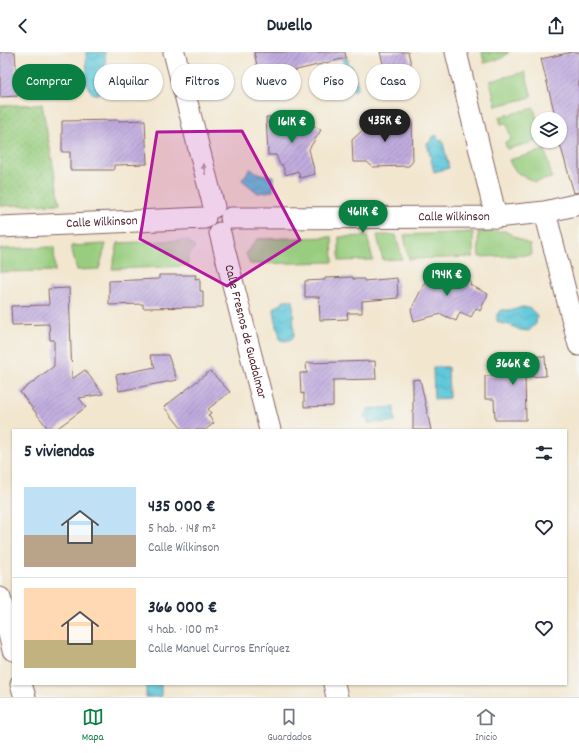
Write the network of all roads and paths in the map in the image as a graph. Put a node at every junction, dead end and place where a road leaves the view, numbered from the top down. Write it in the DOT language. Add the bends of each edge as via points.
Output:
graph roads {
  1 [pos="174,52"];
  2 [pos="456,52"];
  3 [pos="579,204"];
  4 [pos="546,212"];
  5 [pos="496,217"];
  6 [pos="218,219"];
  7 [pos="0,226"];
  8 [pos="579,345"];
  9 [pos="270,429"];
  10 [pos="0,598"];
  11 [pos="12,646"];
  12 [pos="21,685"];
  13 [pos="334,685"];
  14 [pos="25,697"];
  15 [pos="337,697"];
  6 -- 1 [label="street, Calle Fresnos de Guadalmar, one-way"];
  2 -- 5 [label="street"];
  3 -- 4 [label="street, Calle Wilkinson"];
  4 -- 5 [label="street, Calle Wilkinson"];
  4 -- 8 [label="street"];
  5 -- 6 [label="street, Calle Wilkinson"];
  6 -- 7 [label="street, Calle Wilkinson"];
  6 -- 9 [label="street, Calle Fresnos de Guadalmar"];
  10 -- 11 [label="street"];
  12 -- 14 [label="street"];
  13 -- 15 [label="street"];
}
